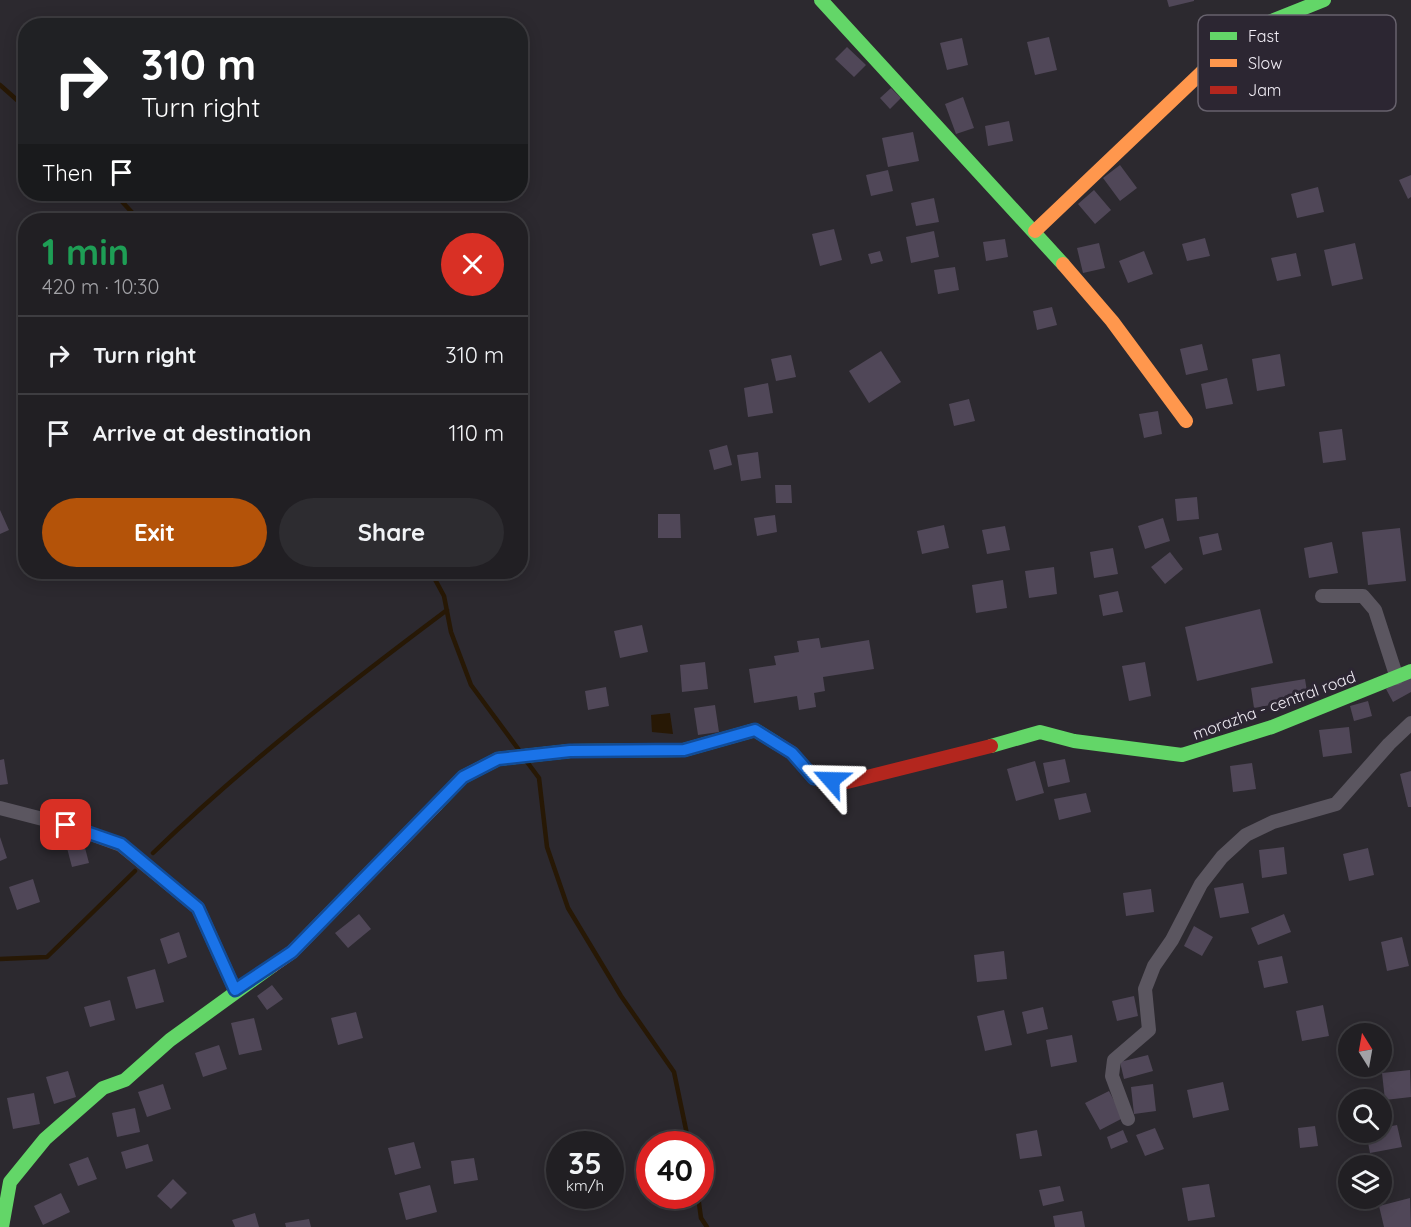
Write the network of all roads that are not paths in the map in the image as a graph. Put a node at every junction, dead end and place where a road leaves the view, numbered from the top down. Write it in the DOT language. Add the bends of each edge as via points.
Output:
graph roads {
  1 [pos="821,0"];
  2 [pos="1324,0"];
  3 [pos="1286,15"];
  4 [pos="1198,76"];
  5 [pos="1035,231"];
  6 [pos="1186,421"];
  7 [pos="1322,596"];
  8 [pos="1411,671"];
  9 [pos="1396,678"];
  10 [pos="1411,723"];
  11 [pos="0,808"];
  12 [pos="235,990"];
  13 [pos="1128,1119"];
  14 [pos="2,1227"];
  1 -- 5 [label="street" via="1016,215"];
  2 -- 3 [label="street"];
  4 -- 5 [label="street"];
  5 -- 6 [label="street" via="1112,321"];
  7 -- 9 [label="street" via="1363,596 1375,610"];
  8 -- 9 [label="street, morazha - central road"];
  9 -- 12 [label="street, morazha - central road" via="1272,727 1182,755 1074,741 1040,732 847,782 814,778 792,753 755,730 684,750 570,751 498,759 463,777 292,952"];
  10 -- 13 [label="street" via="1336,804 1246,834 1201,884 1145,989 1149,1030 1114,1060 1112,1076"];
  11 -- 12 [label="street" via="121,844 198,908"];
  12 -- 14 [label="street" via="125,1080 103,1088 45,1139 10,1182"];
}
